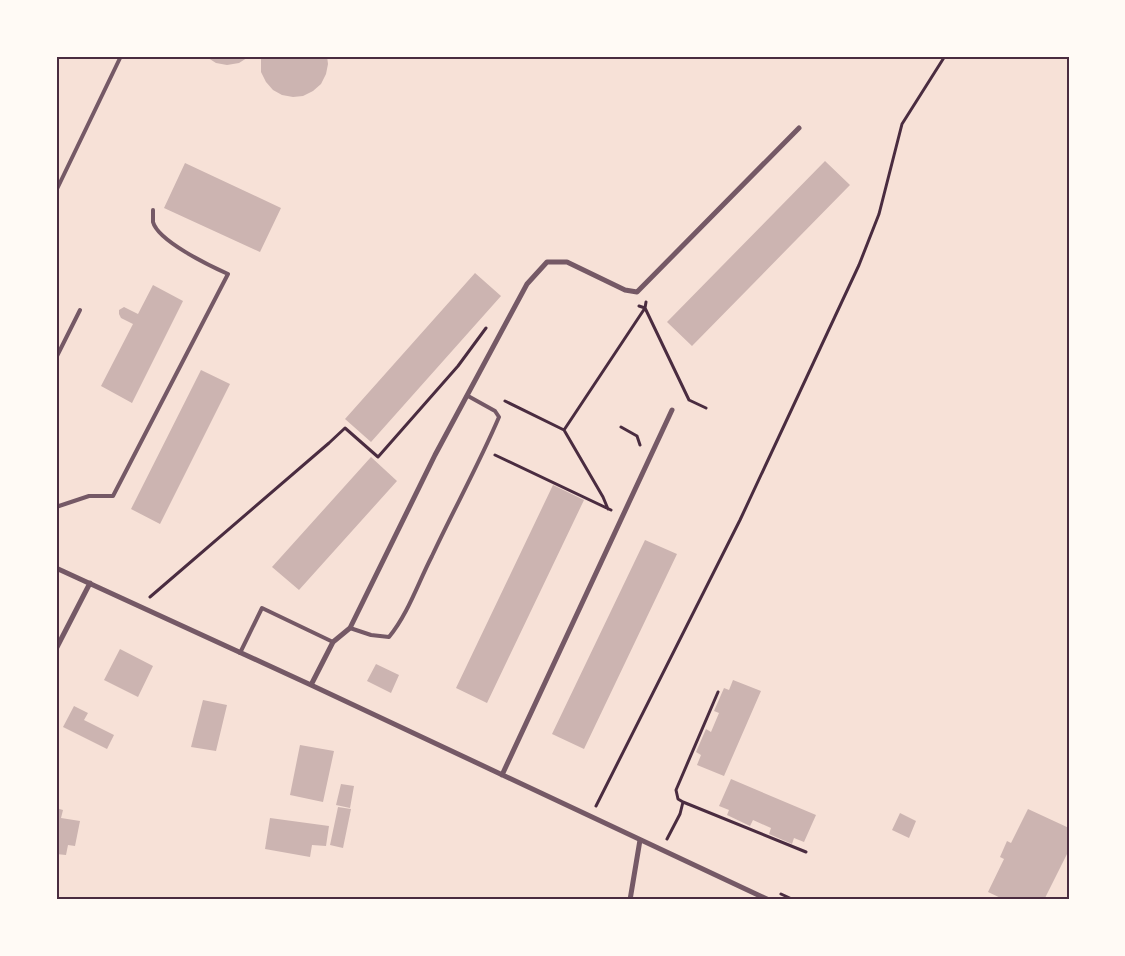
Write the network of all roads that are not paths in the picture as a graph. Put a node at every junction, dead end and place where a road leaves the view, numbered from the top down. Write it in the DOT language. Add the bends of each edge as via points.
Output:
graph roads {
  1 [pos="121,56"];
  2 [pos="799,128"];
  3 [pos="56,191"];
  4 [pos="153,210"];
  5 [pos="80,310"];
  6 [pos="56,358"];
  7 [pos="468,396"];
  8 [pos="672,410"];
  9 [pos="56,507"];
  10 [pos="56,568"];
  11 [pos="90,583"];
  12 [pos="350,628"];
  13 [pos="333,642"];
  14 [pos="56,649"];
  15 [pos="240,653"];
  16 [pos="312,685"];
  17 [pos="502,775"];
  18 [pos="640,840"];
  19 [pos="630,900"];
  20 [pos="769,900"];
  1 -- 3 [label="lane"];
  2 -- 7 [label="street" via="637,292 625,290 567,262 547,262 527,284"];
  4 -- 9 [label="lane" via="154,224 165,238 228,274 113,496 89,496"];
  5 -- 6 [label="lane"];
  7 -- 12 [label="street"];
  7 -- 12 [label="lane" via="499,417 398,625 389,637"];
  8 -- 17 [label="street"];
  10 -- 11 [label="street"];
  11 -- 14 [label="street"];
  11 -- 15 [label="street"];
  12 -- 13 [label="street"];
  13 -- 15 [label="lane" via="262,608"];
  13 -- 16 [label="street"];
  15 -- 16 [label="street"];
  16 -- 17 [label="street"];
  17 -- 18 [label="street"];
  18 -- 19 [label="street"];
  18 -- 20 [label="street"];
}
